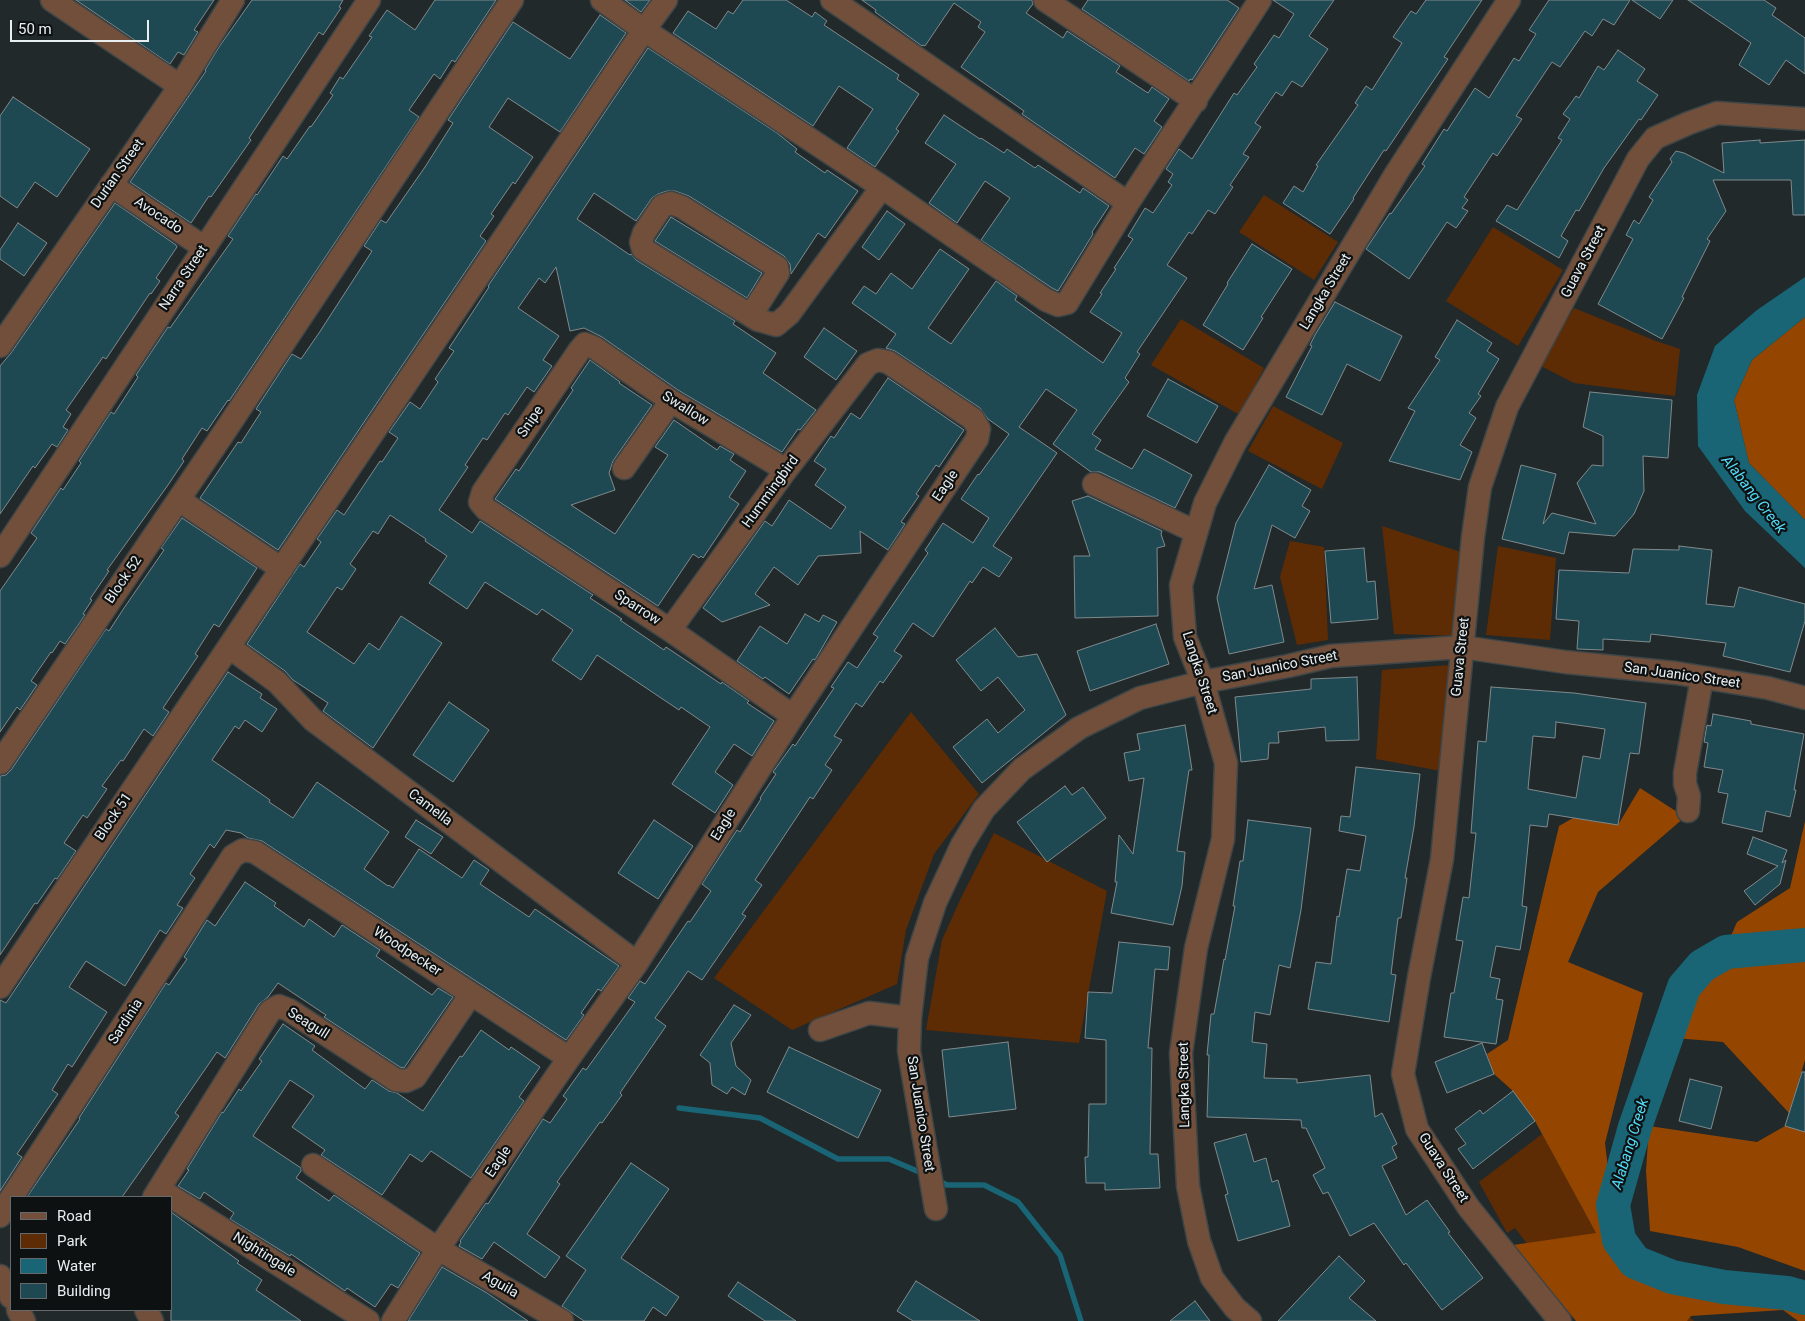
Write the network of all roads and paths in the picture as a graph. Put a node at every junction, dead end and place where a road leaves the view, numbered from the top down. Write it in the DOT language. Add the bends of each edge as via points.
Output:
graph roads {
  1 [pos="368,0"];
  2 [pos="512,0"];
  3 [pos="602,0"];
  4 [pos="666,0"];
  5 [pos="832,0"];
  6 [pos="1045,0"];
  7 [pos="1260,0"];
  8 [pos="1509,0"];
  9 [pos="231,1"];
  10 [pos="60,2"];
  11 [pos="644,30"];
  12 [pos="180,86"];
  13 [pos="1196,101"];
  14 [pos="1805,119"];
  15 [pos="111,185"];
  16 [pos="882,187"];
  17 [pos="1128,203"];
  18 [pos="204,248"];
  19 [pos="751,315"];
  20 [pos="586,344"];
  21 [pos="0,346"];
  22 [pos="878,360"];
  23 [pos="671,401"];
  24 [pos="624,468"];
  25 [pos="786,470"];
  26 [pos="1094,484"];
  27 [pos="178,500"];
  28 [pos="480,502"];
  29 [pos="1196,532"];
  30 [pos="0,556"];
  31 [pos="282,568"];
  32 [pos="670,630"];
  33 [pos="1462,646"];
  34 [pos="229,647"];
  35 [pos="1702,678"];
  36 [pos="1203,682"];
  37 [pos="1805,698"];
  38 [pos="793,716"];
  39 [pos="0,763"];
  40 [pos="1688,810"];
  41 [pos="243,850"];
  42 [pos="637,962"];
  43 [pos="0,986"];
  44 [pos="471,994"];
  45 [pos="910,1018"];
  46 [pos="820,1030"];
  47 [pos="569,1058"];
  48 [pos="313,1165"];
  49 [pos="157,1193"];
  50 [pos="13,1196"];
  51 [pos="934,1199"];
  52 [pos="10,1201"];
  53 [pos="172,1202"];
  54 [pos="0,1216"];
  55 [pos="438,1249"];
  56 [pos="0,1276"];
  57 [pos="10,1295"];
  58 [pos="368,1321"];
  59 [pos="393,1321"];
  60 [pos="562,1321"];
  61 [pos="1250,1321"];
  62 [pos="1560,1321"];
  1 -- 18 [label="street, Narra Street"];
  2 -- 27 [label="street, Block 52"];
  3 -- 11 [label="street"];
  4 -- 11 [label="street, Block 51"];
  5 -- 17 [label="street"];
  6 -- 13 [label="street"];
  7 -- 13 [label="street"];
  8 -- 29 [label="street, Langka Street" via="1397,172 1240,435 1205,502"];
  9 -- 12 [label="street, Durian Street"];
  10 -- 12 [label="street"];
  11 -- 16 [label="street"];
  11 -- 31 [label="street, Block 51"];
  12 -- 15 [label="street, Durian Street"];
  13 -- 17 [label="street"];
  14 -- 33 [label="street, Guava Street" via="1717,113 1655,138 1638,160 1507,407 1480,487"];
  15 -- 18 [label="street, Avocado"];
  15 -- 21 [label="street, Durian Street"];
  16 -- 17 [label="street" via="1046,300 1058,305 1067,303"];
  16 -- 19 [label="street" via="782,321 776,325"];
  18 -- 30 [label="street, Narra Street"];
  19 -- 19 [label="street" via="643,249 644,233 662,206 671,203 682,207 777,267 778,273"];
  20 -- 23 [label="street, Swallow"];
  20 -- 28 [label="street, Snipe" via="483,492"];
  22 -- 25 [label="street, Hummingbird" via="868,364"];
  22 -- 38 [label="street, Eagle" via="888,362 973,419 979,429 977,439"];
  23 -- 24 [label="street"];
  23 -- 25 [label="street, Swallow"];
  25 -- 32 [label="street, Hummingbird"];
  26 -- 29 [label="street"];
  27 -- 31 [label="street"];
  27 -- 39 [label="street, Block 52"];
  28 -- 32 [label="street, Sparrow"];
  29 -- 36 [label="street, Langka Street" via="1181,585 1185,637"];
  31 -- 34 [label="street, Block 51"];
  32 -- 38 [label="street, Sparrow"];
  33 -- 35 [label="street, San Juanico Street"];
  33 -- 36 [label="street, San Juanico Street" via="1331,656"];
  33 -- 62 [label="street, Guava Street" via="1442,860 1403,1074 1417,1129 1469,1208"];
  34 -- 42 [label="street, Camella" via="277,682 313,720"];
  34 -- 43 [label="street, Block 51"];
  35 -- 37 [label="street, San Juanico Street" via="1768,688"];
  35 -- 40 [label="street" via="1685,773"];
  36 -- 45 [label="street, San Juanico Street" via="1140,698 1079,728 1022,770 984,809 962,845 935,903 917,958"];
  36 -- 61 [label="street, Langka Street" via="1226,763 1223,839 1196,948 1181,1053 1188,1186 1199,1241 1212,1278 1235,1308"];
  38 -- 42 [label="street, Eagle"];
  41 -- 44 [label="street, Woodpecker" via="255,852"];
  41 -- 50 [label="street, Sardinia" via="233,856"];
  42 -- 47 [label="street, Eagle"];
  44 -- 47 [label="street, Woodpecker"];
  44 -- 49 [label="street, Seagull" via="415,1077 406,1081 396,1080 289,1010 279,1006 270,1011"];
  45 -- 46 [label="street" via="869,1013"];
  45 -- 51 [label="street, San Juanico Street" via="909,1051"];
  47 -- 55 [label="street, Eagle"];
  48 -- 55 [label="street, Aguila"];
  52 -- 54 [label="street, Sardinia"];
  53 -- 58 [label="street, Nightingale"];
  55 -- 59 [label="street, Eagle"];
  55 -- 60 [label="street, Aguila"];
  56 -- 57 [label="street"];
}
